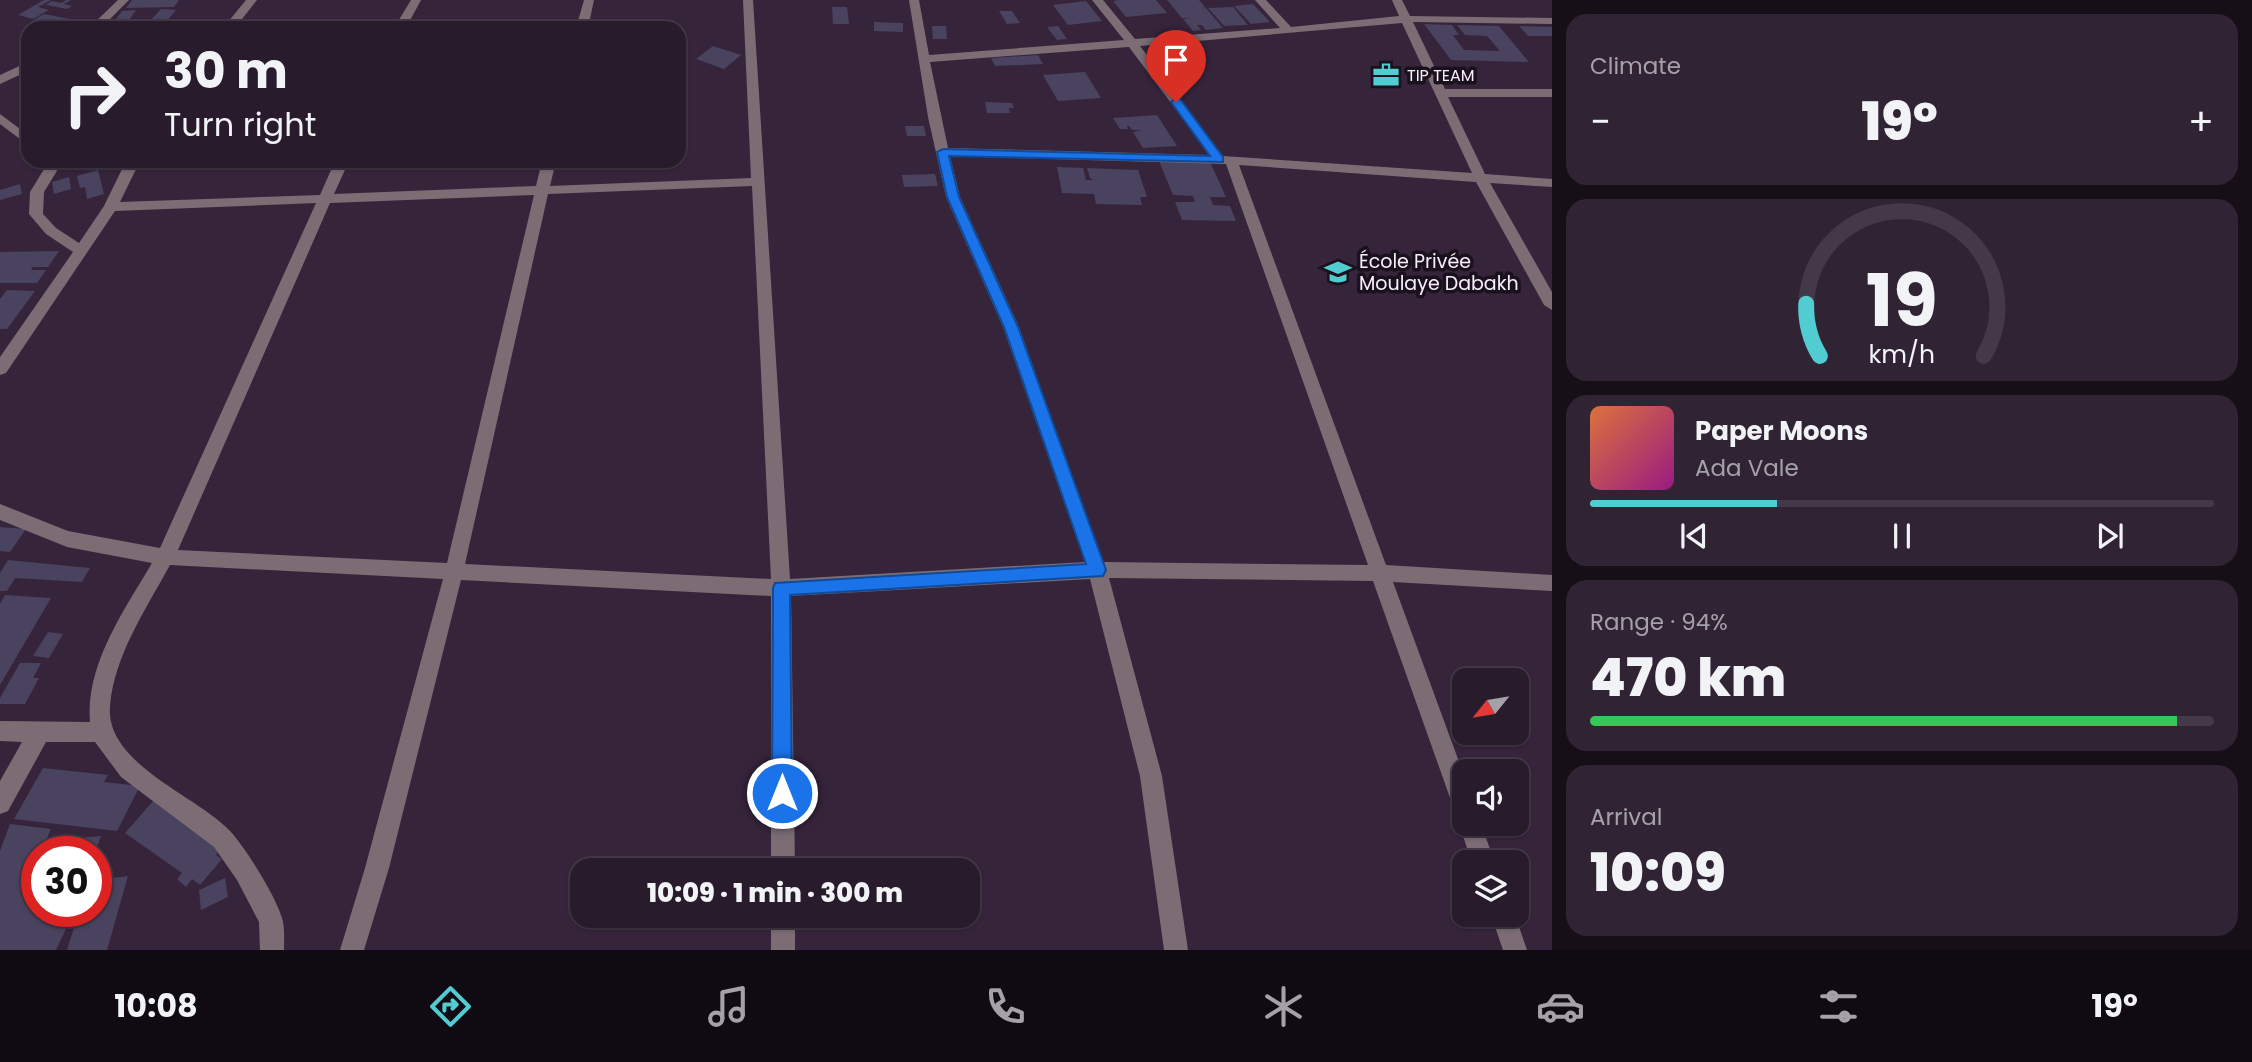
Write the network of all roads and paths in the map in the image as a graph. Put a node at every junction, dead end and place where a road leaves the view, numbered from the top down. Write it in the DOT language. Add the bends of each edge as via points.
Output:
graph roads {
  1 [pos="124,0"];
  2 [pos="252,0"];
  3 [pos="416,0"];
  4 [pos="589,0"];
  5 [pos="748,0"];
  6 [pos="914,0"];
  7 [pos="1097,0"];
  8 [pos="1260,0"];
  9 [pos="1397,0"];
  10 [pos="1406,19"];
  11 [pos="102,21"];
  12 [pos="235,21"];
  13 [pos="404,21"];
  14 [pos="584,21"];
  15 [pos="1552,21"];
  16 [pos="1288,31"];
  17 [pos="1133,44"];
  18 [pos="925,59"];
  19 [pos="21,70"];
  20 [pos="0,80"];
  21 [pos="1440,93"];
  22 [pos="1552,93"];
  23 [pos="1,119"];
  24 [pos="21,135"];
  25 [pos="943,152"];
  26 [pos="1225,160"];
  27 [pos="52,168"];
  28 [pos="127,168"];
  29 [pos="339,168"];
  30 [pos="547,168"];
  31 [pos="1480,177"];
  32 [pos="758,182"];
  33 [pos="1552,183"];
  34 [pos="541,191"];
  35 [pos="326,199"];
  36 [pos="111,207"];
  37 [pos="81,250"];
  38 [pos="1552,305"];
  39 [pos="0,369"];
  40 [pos="0,512"];
  41 [pos="165,557"];
  42 [pos="1097,570"];
  43 [pos="454,572"];
  44 [pos="1380,573"];
  45 [pos="1552,583"];
  46 [pos="781,588"];
  47 [pos="40,730"];
  48 [pos="0,731"];
  49 [pos="101,732"];
  50 [pos="1452,773"];
  51 [pos="0,803"];
  52 [pos="783,858"];
  53 [pos="1507,927"];
  54 [pos="783,928"];
  55 [pos="272,950"];
  56 [pos="352,950"];
  57 [pos="783,950"];
  58 [pos="1176,950"];
  59 [pos="1516,950"];
  1 -- 11 [label="street"];
  2 -- 12 [label="street"];
  3 -- 13 [label="street"];
  4 -- 14 [label="street"];
  5 -- 32 [label="street"];
  6 -- 18 [label="street"];
  7 -- 17 [label="street"];
  8 -- 16 [label="street"];
  9 -- 10 [label="street"];
  10 -- 15 [label="street"];
  10 -- 16 [label="street"];
  10 -- 21 [label="street"];
  16 -- 17 [label="street"];
  17 -- 18 [label="street"];
  17 -- 26 [label="street"];
  18 -- 25 [label="street"];
  19 -- 20 [label="street"];
  21 -- 22 [label="street"];
  21 -- 31 [label="street"];
  23 -- 24 [label="street"];
  25 -- 26 [label="street"];
  25 -- 42 [label="street" via="953,197 1011,327"];
  26 -- 31 [label="street"];
  26 -- 44 [label="street"];
  27 -- 37 [label="street" via="35,192 34,208 43,228"];
  28 -- 36 [label="street"];
  29 -- 35 [label="street"];
  30 -- 34 [label="street"];
  31 -- 33 [label="street"];
  31 -- 38 [label="street"];
  32 -- 34 [label="street"];
  32 -- 46 [label="street"];
  34 -- 35 [label="street"];
  34 -- 43 [label="street"];
  35 -- 36 [label="street"];
  35 -- 41 [label="street"];
  36 -- 37 [label="street"];
  37 -- 39 [label="street"];
  40 -- 41 [label="street" via="67,539"];
  41 -- 43 [label="street"];
  41 -- 49 [label="street" via="104,678"];
  42 -- 44 [label="street"];
  42 -- 46 [label="street"];
  42 -- 58 [label="street" via="1151,776"];
  43 -- 46 [label="street"];
  43 -- 56 [label="street"];
  44 -- 45 [label="street"];
  44 -- 50 [label="street"];
  46 -- 52 [label="street"];
  47 -- 48 [label="street"];
  47 -- 49 [label="street"];
  47 -- 51 [label="street"];
  49 -- 55 [label="street" via="129,769 222,839 271,920"];
  53 -- 59 [label="street"];
  54 -- 57 [label="street"];
}
